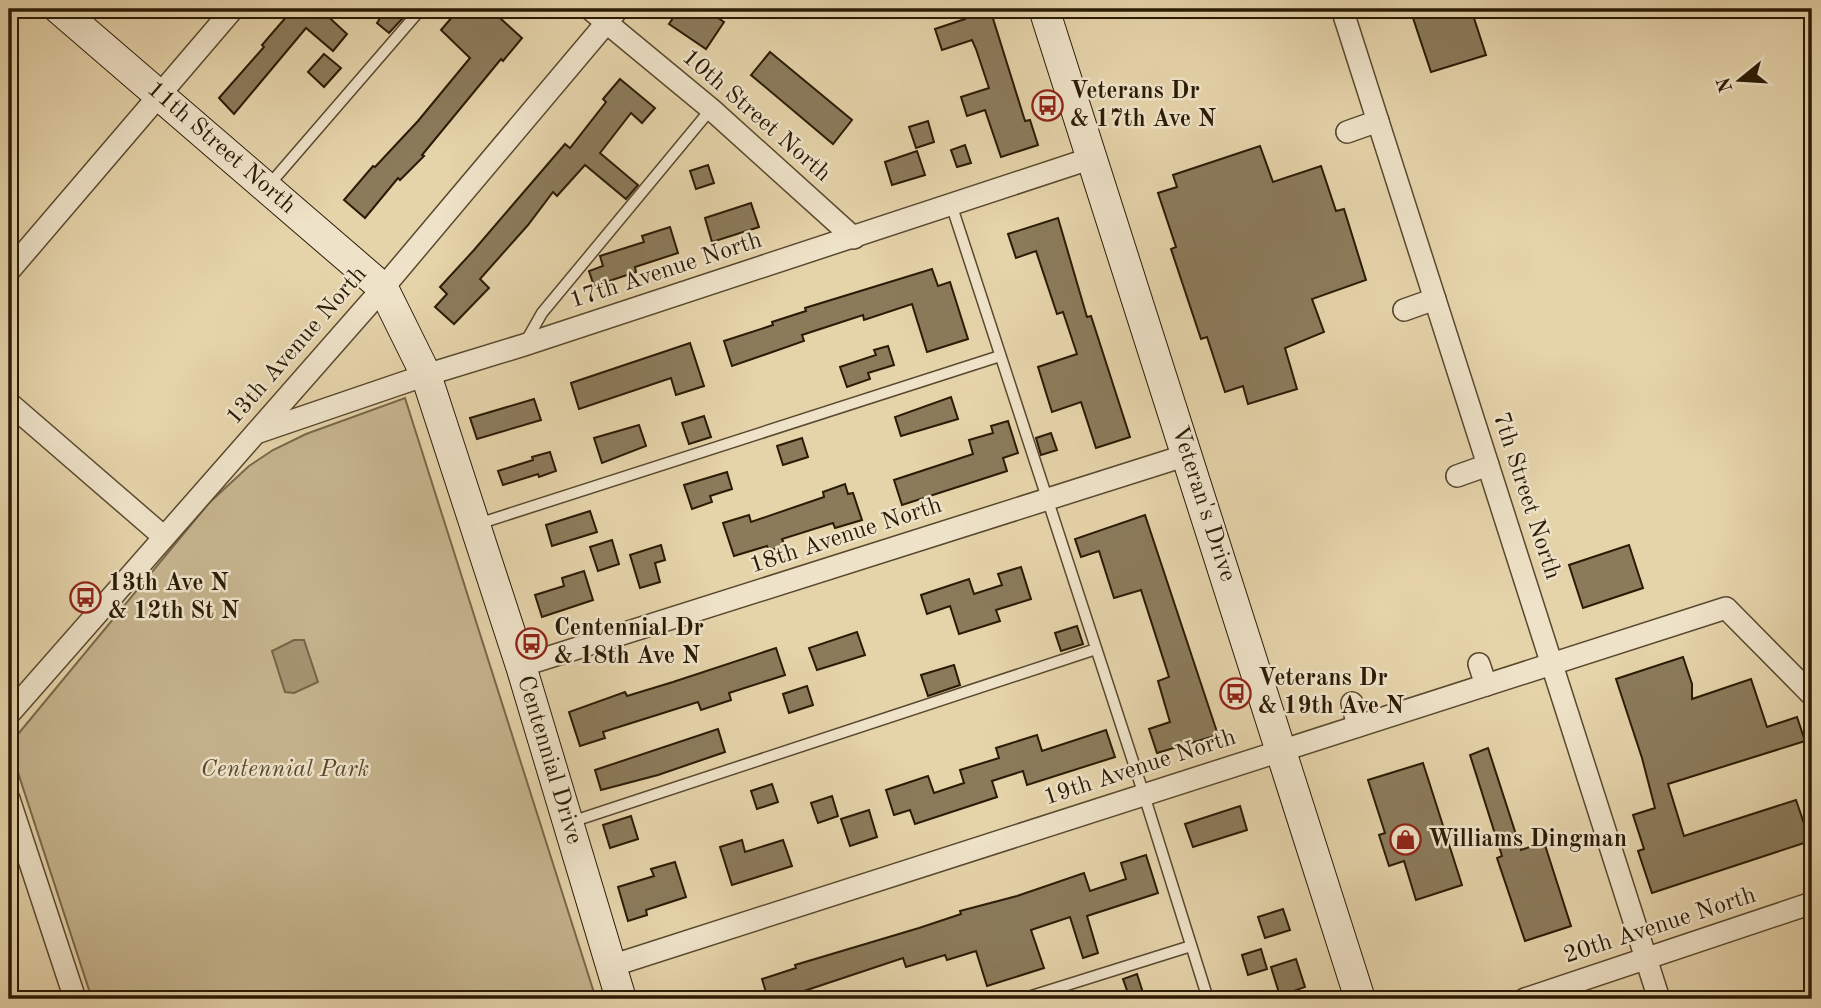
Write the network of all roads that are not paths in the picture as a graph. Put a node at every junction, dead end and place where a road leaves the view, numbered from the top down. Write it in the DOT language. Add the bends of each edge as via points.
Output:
graph roads {
  1 [pos="59,9"];
  2 [pos="233,9"];
  3 [pos="421,9"];
  4 [pos="1044,9"];
  5 [pos="1342,9"];
  6 [pos="605,13"];
  7 [pos="159,95"];
  8 [pos="711,109"];
  9 [pos="1378,121"];
  10 [pos="1347,132"];
  11 [pos="1092,158"];
  12 [pos="267,188"];
  13 [pos="951,204"];
  14 [pos="854,238"];
  15 [pos="9,271"];
  16 [pos="383,288"];
  17 [pos="1435,299"];
  18 [pos="1404,310"];
  19 [pos="524,345"];
  20 [pos="1000,356"];
  21 [pos="426,375"];
  22 [pos="9,403"];
  23 [pos="255,433"];
  24 [pos="1187,455"];
  25 [pos="1488,466"];
  26 [pos="1457,476"];
  27 [pos="1046,500"];
  28 [pos="475,525"];
  29 [pos="164,537"];
  30 [pos="1096,649"];
  31 [pos="1479,664"];
  32 [pos="1552,664"];
  33 [pos="521,666"];
  34 [pos="1486,685"];
  35 [pos="1812,695"];
  36 [pos="1352,704"];
  37 [pos="9,714"];
  38 [pos="1358,726"];
  39 [pos="1281,751"];
  40 [pos="1144,795"];
  41 [pos="9,799"];
  42 [pos="568,823"];
  43 [pos="1812,903"];
  44 [pos="1191,946"];
  45 [pos="1645,957"];
  46 [pos="611,966"];
  47 [pos="75,999"];
  48 [pos="621,999"];
  49 [pos="1022,999"];
  50 [pos="1208,999"];
  51 [pos="1360,999"];
  52 [pos="1525,999"];
  53 [pos="1659,999"];
  1 -- 7 [label="street, 11th Street North"];
  2 -- 7 [label="street"];
  3 -- 12 [label="lane"];
  4 -- 11 [label="street, Veteran's Drive"];
  5 -- 9 [label="street, 7th Street North"];
  6 -- 8 [label="street, 10th Street North"];
  6 -- 16 [label="street, 13th Avenue North"];
  7 -- 12 [label="street, 11th Street North"];
  7 -- 15 [label="street"];
  8 -- 14 [label="street, 10th Street North"];
  8 -- 19 [label="lane" via="542,313"];
  9 -- 10 [label="street"];
  9 -- 17 [label="street, 7th Street North"];
  11 -- 13 [label="street, 17th Avenue North"];
  11 -- 24 [label="street, Veteran's Drive"];
  12 -- 16 [label="street, 11th Street North"];
  13 -- 14 [label="street, 17th Avenue North"];
  13 -- 20 [label="lane"];
  14 -- 19 [label="street, 17th Avenue North"];
  16 -- 21 [label="street, Centennial Drive"];
  16 -- 23 [label="street, 13th Avenue North"];
  17 -- 18 [label="street"];
  17 -- 25 [label="street, 7th Street North"];
  19 -- 21 [label="street, 17th Avenue North"];
  20 -- 27 [label="lane"];
  20 -- 28 [label="lane"];
  21 -- 23 [label="street, 17th Avenue North"];
  21 -- 28 [label="street, Centennial Drive"];
  22 -- 29 [label="street"];
  23 -- 29 [label="street, 13th Avenue North"];
  24 -- 27 [label="street, 18th Avenue North"];
  24 -- 39 [label="street, Veteran's Drive"];
  25 -- 26 [label="street"];
  25 -- 32 [label="street, 7th Street North"];
  27 -- 30 [label="lane"];
  27 -- 33 [label="street, 18th Avenue North"];
  28 -- 33 [label="street, Centennial Drive"];
  29 -- 37 [label="street, 13th Avenue North"];
  30 -- 40 [label="lane"];
  30 -- 42 [label="lane"];
  31 -- 34 [label="street"];
  32 -- 34 [label="street, 19th Avenue North"];
  32 -- 35 [label="street, 19th Avenue North" via="1726,608"];
  32 -- 45 [label="street, 7th Street North"];
  33 -- 42 [label="street, Centennial Drive"];
  34 -- 38 [label="street, 19th Avenue North"];
  36 -- 38 [label="street"];
  38 -- 39 [label="street, 19th Avenue North"];
  39 -- 40 [label="street, 19th Avenue North"];
  39 -- 51 [label="street, Veteran's Drive"];
  40 -- 44 [label="lane"];
  40 -- 46 [label="street, 19th Avenue North"];
  41 -- 47 [label="street"];
  42 -- 46 [label="street, Centennial Drive"];
  43 -- 45 [label="street, 20th Avenue North"];
  44 -- 49 [label="lane"];
  44 -- 50 [label="lane"];
  45 -- 52 [label="street, 20th Avenue North"];
  45 -- 53 [label="street, 7th Street North"];
  46 -- 48 [label="street, Centennial Drive"];
}
